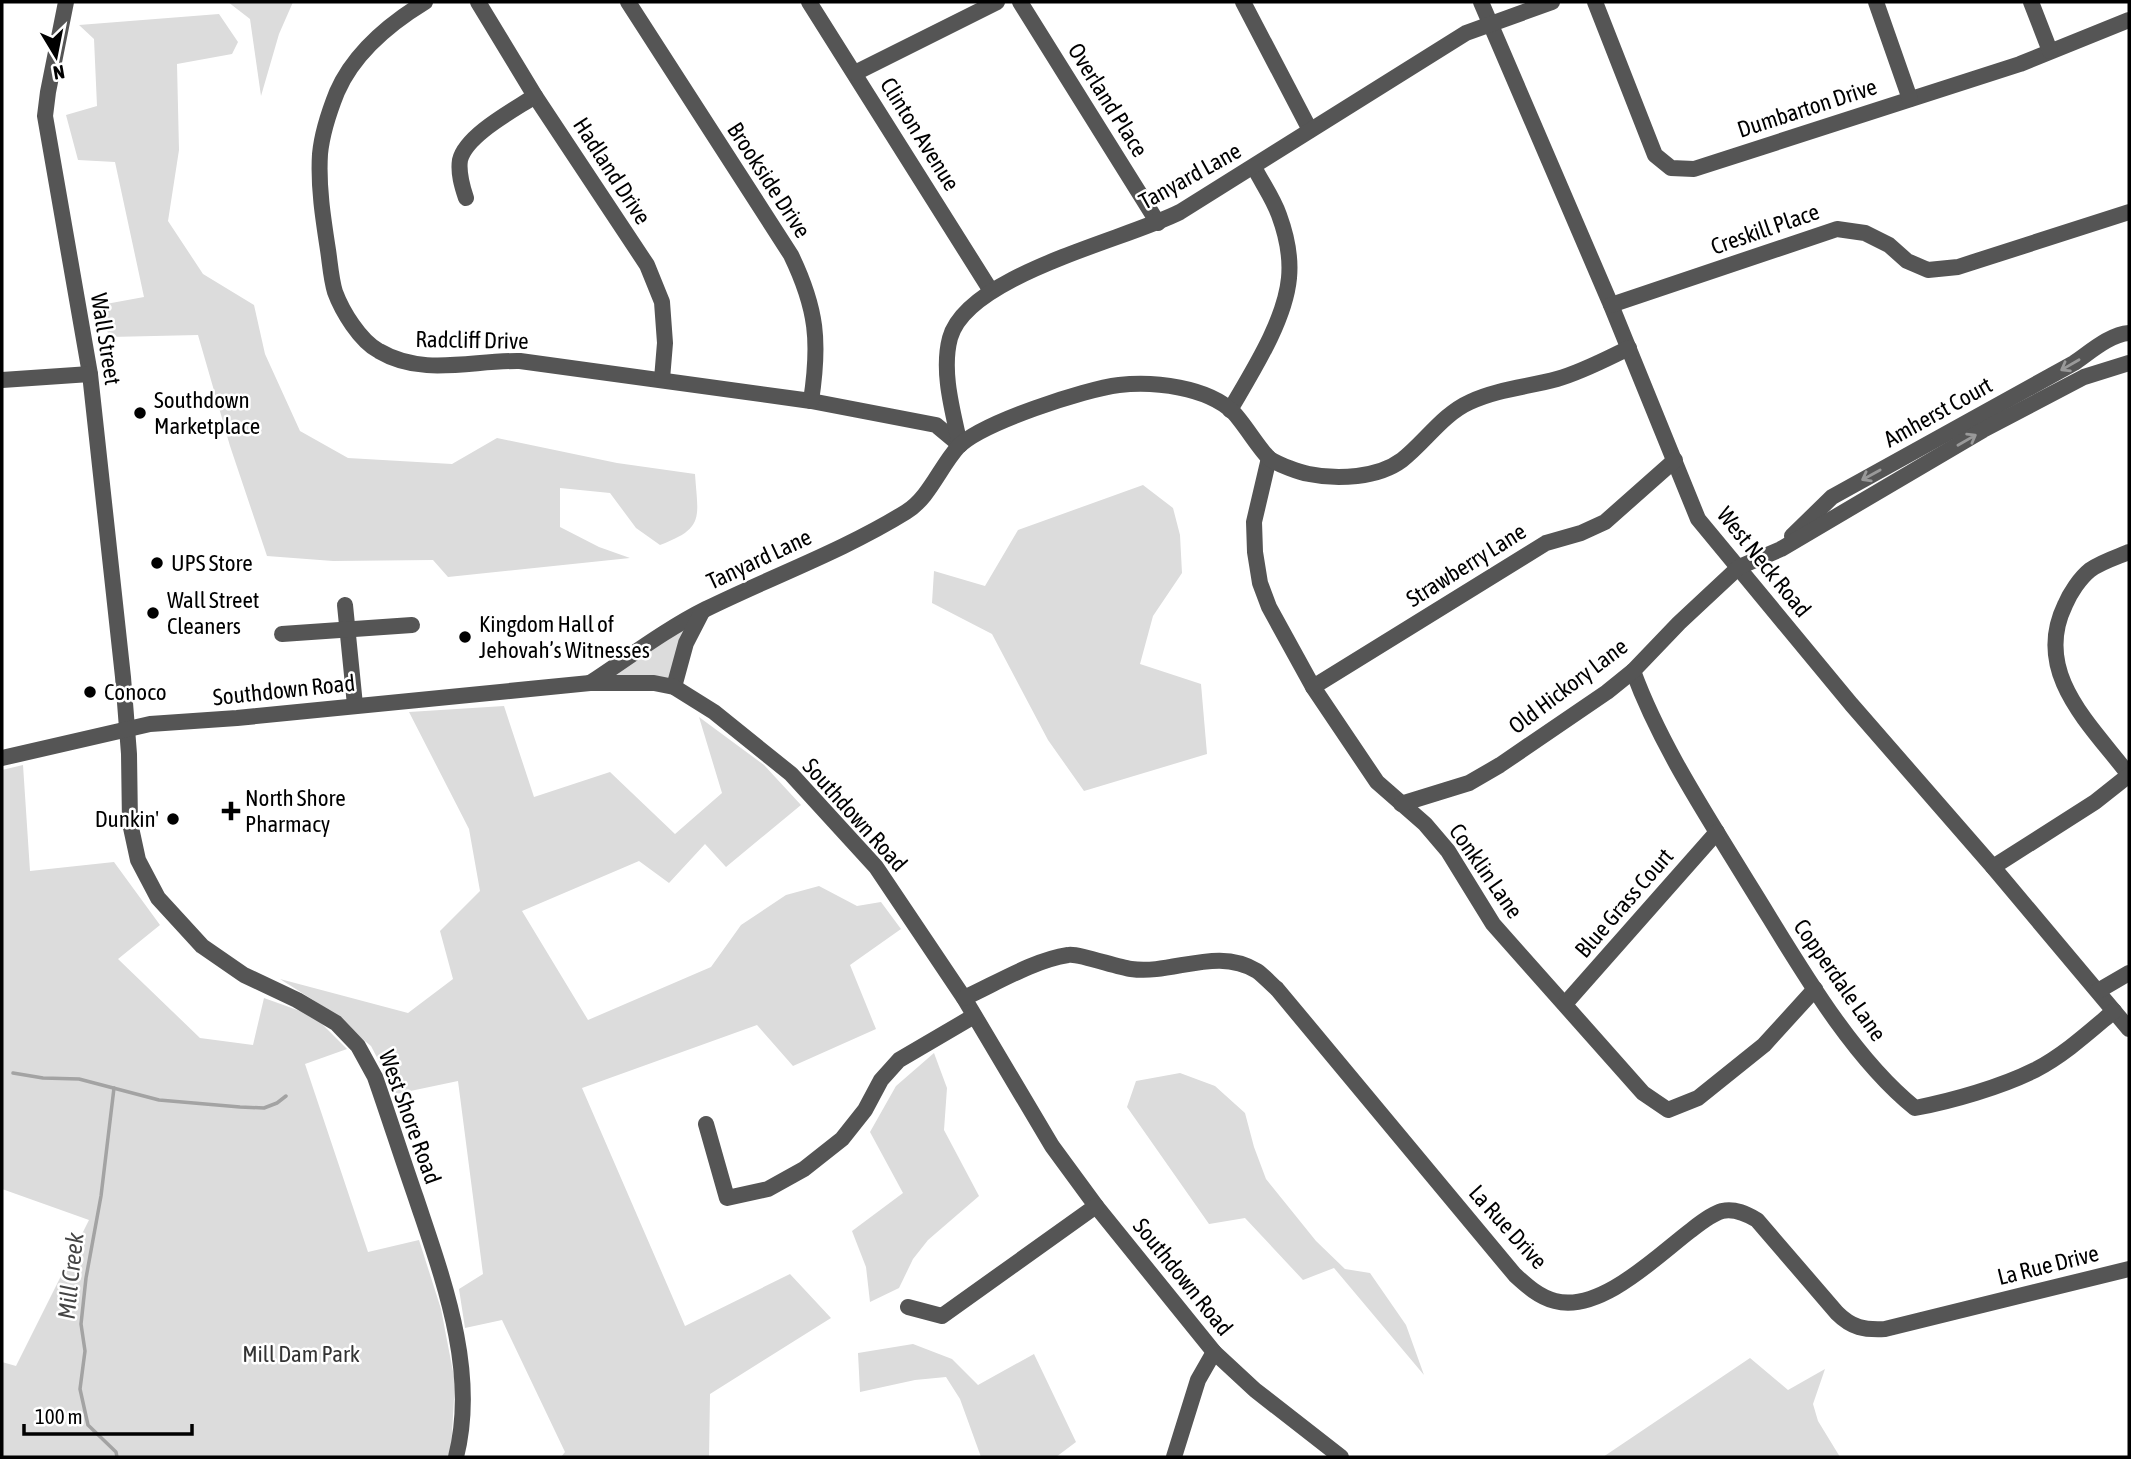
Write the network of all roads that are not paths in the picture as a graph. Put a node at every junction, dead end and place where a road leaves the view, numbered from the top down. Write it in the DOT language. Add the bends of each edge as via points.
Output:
graph roads {
  1 [pos="66,2"];
  2 [pos="425,2"];
  3 [pos="478,2"];
  4 [pos="628,2"];
  5 [pos="809,2"];
  6 [pos="997,2"];
  7 [pos="1020,2"];
  8 [pos="1243,2"];
  9 [pos="1481,2"];
  10 [pos="1552,2"];
  11 [pos="1595,2"];
  12 [pos="1876,2"];
  13 [pos="2031,2"];
  14 [pos="2129,20"];
  15 [pos="1491,25"];
  16 [pos="2050,51"];
  17 [pos="856,73"];
  18 [pos="535,96"];
  19 [pos="1910,99"];
  20 [pos="1310,130"];
  21 [pos="1254,167"];
  22 [pos="466,198"];
  23 [pos="2129,212"];
  24 [pos="1158,223"];
  25 [pos="991,291"];
  26 [pos="1611,305"];
  27 [pos="2129,333"];
  28 [pos="1629,348"];
  29 [pos="2129,363"];
  30 [pos="90,374"];
  31 [pos="662,379"];
  32 [pos="2,380"];
  33 [pos="811,401"];
  34 [pos="1230,410"];
  35 [pos="960,445"];
  36 [pos="1269,458"];
  37 [pos="1675,460"];
  38 [pos="1781,549"];
  39 [pos="2129,551"];
  40 [pos="1739,567"];
  41 [pos="345,605"];
  42 [pos="703,610"];
  43 [pos="412,625"];
  44 [pos="346,629"];
  45 [pos="282,634"];
  46 [pos="1633,671"];
  47 [pos="590,683"];
  48 [pos="674,687"];
  49 [pos="1313,687"];
  50 [pos="355,705"];
  51 [pos="127,728"];
  52 [pos="2,758"];
  53 [pos="2129,775"];
  54 [pos="1401,804"];
  55 [pos="1717,832"];
  56 [pos="1993,867"];
  57 [pos="2129,973"];
  58 [pos="1815,989"];
  59 [pos="2098,991"];
  60 [pos="964,998"];
  61 [pos="1565,1004"];
  62 [pos="2114,1011"];
  63 [pos="974,1016"];
  64 [pos="2129,1029"];
  65 [pos="706,1124"];
  66 [pos="1096,1206"];
  67 [pos="2129,1269"];
  68 [pos="908,1307"];
  69 [pos="1214,1352"];
  70 [pos="456,1457"];
  71 [pos="1174,1457"];
  72 [pos="1341,1457"];
  1 -- 30 [label="street, Wall Street" via="45,116"];
  2 -- 31 [label="street, Radcliff Drive" via="376,38 354,63 327,118 320,153 320,194 335,290 350,322 377,351 410,364 440,367 520,361"];
  3 -- 18 [label="street, Hadland Drive"];
  4 -- 33 [label="street, Brookside Drive" via="791,255 807,289 817,363"];
  5 -- 17 [label="street, Clinton Avenue"];
  6 -- 17 [label="street"];
  7 -- 24 [label="street, Overland Place"];
  8 -- 20 [label="street"];
  9 -- 15 [label="street, West Neck Road"];
  10 -- 15 [label="street, Tanyard Lane"];
  11 -- 19 [label="street, Dumbarton Drive" via="1655,155 1671,168 1694,169"];
  12 -- 19 [label="street"];
  13 -- 16 [label="street"];
  14 -- 16 [label="street, Dumbarton Drive"];
  15 -- 20 [label="street, Tanyard Lane" via="1466,33"];
  15 -- 26 [label="street, West Neck Road"];
  16 -- 19 [label="street, Dumbarton Drive"];
  17 -- 25 [label="street, Clinton Avenue"];
  18 -- 22 [label="street" via="465,149 460,171"];
  18 -- 31 [label="street, Hadland Drive" via="647,265 662,302"];
  20 -- 21 [label="street, Tanyard Lane"];
  21 -- 24 [label="street, Tanyard Lane"];
  21 -- 34 [label="street" via="1278,213 1290,276 1275,323"];
  23 -- 26 [label="street, Creskill Place" via="1958,267 1928,270 1865,233 1837,229"];
  24 -- 25 [label="street, Tanyard Lane" via="1050,262"];
  25 -- 35 [label="street, Tanyard Lane" via="963,313 950,337 949,383"];
  26 -- 28 [label="street, West Neck Road"];
  27 -- 38 [label="street, Amherst Court, one-way" via="2105,342 1832,497"];
  28 -- 36 [label="street" via="1558,379 1467,403 1400,462 1370,473 1308,474"];
  28 -- 37 [label="street, West Neck Road"];
  38 -- 29 [label="street, Amherst Court, one-way" via="1983,430 2084,377"];
  30 -- 32 [label="street"];
  30 -- 51 [label="street, Wall Street"];
  31 -- 33 [label="street, Radcliff Drive"];
  33 -- 35 [label="street, Radcliff Drive" via="936,425"];
  34 -- 35 [label="street, Tanyard Lane" via="1200,393 1167,384 1120,385 1035,409"];
  34 -- 36 [label="street"];
  35 -- 42 [label="street, Tanyard Lane" via="910,510 855,541"];
  36 -- 49 [label="street, Conklin Lane" via="1254,522 1260,583"];
  37 -- 40 [label="street, West Neck Road" via="1698,519"];
  37 -- 49 [label="street, Strawberry Lane" via="1605,523 1546,543"];
  38 -- 40 [label="street, Amherst Court"];
  39 -- 53 [label="street" via="2090,571 2070,594 2059,618 2054,648 2069,696"];
  40 -- 46 [label="street, Old Hickory Lane"];
  40 -- 56 [label="street, West Neck Road"];
  41 -- 44 [label="street"];
  42 -- 47 [label="street, Tanyard Lane"];
  42 -- 48 [label="street, Tanyard Lane" via="686,643"];
  43 -- 44 [label="street"];
  44 -- 45 [label="street"];
  44 -- 50 [label="street"];
  46 -- 54 [label="street, Old Hickory Lane" via="1469,783"];
  46 -- 55 [label="street, Copperdale Lane" via="1657,727"];
  47 -- 48 [label="street, Southdown Road"];
  47 -- 50 [label="street, Southdown Road"];
  48 -- 60 [label="street, Southdown Road" via="714,712 798,782 876,867"];
  49 -- 54 [label="street, Conklin Lane" via="1377,782"];
  50 -- 51 [label="street, Southdown Road"];
  51 -- 52 [label="street, Southdown Road"];
  51 -- 70 [label="street, West Shore Road" via="132,832 142,869 158,898 214,956 344,1029 375,1077 454,1328 463,1394"];
  53 -- 56 [label="street"];
  54 -- 61 [label="street, Conklin Lane" via="1448,851 1493,924"];
  55 -- 58 [label="street, Copperdale Lane"];
  55 -- 61 [label="street, Blue Grass Court"];
  56 -- 59 [label="street, West Neck Road"];
  57 -- 59 [label="street"];
  58 -- 61 [label="street, Conklin Lane" via="1764,1045 1698,1098 1668,1110 1643,1093"];
  58 -- 62 [label="street, Copperdale Lane" via="1867,1059 1915,1108 1950,1102 2035,1070"];
  59 -- 62 [label="street, West Neck Road"];
  60 -- 63 [label="street, Southdown Road"];
  60 -- 67 [label="street, La Rue Drive" via="1050,959 1072,954 1132,970 1209,960 1235,961 1257,971 1277,989 1515,1275 1537,1294 1557,1302 1584,1302 1609,1293 1722,1211 1743,1212 1757,1220 1837,1313 1865,1330 1885,1329"];
  62 -- 64 [label="street, West Neck Road"];
  63 -- 65 [label="street" via="900,1060 842,1139 768,1189 727,1198"];
  63 -- 66 [label="street, Southdown Road" via="1052,1146"];
  66 -- 68 [label="street" via="942,1316"];
  66 -- 69 [label="street, Southdown Road"];
  69 -- 71 [label="street" via="1198,1380"];
  69 -- 72 [label="street, Southdown Road"];
}
